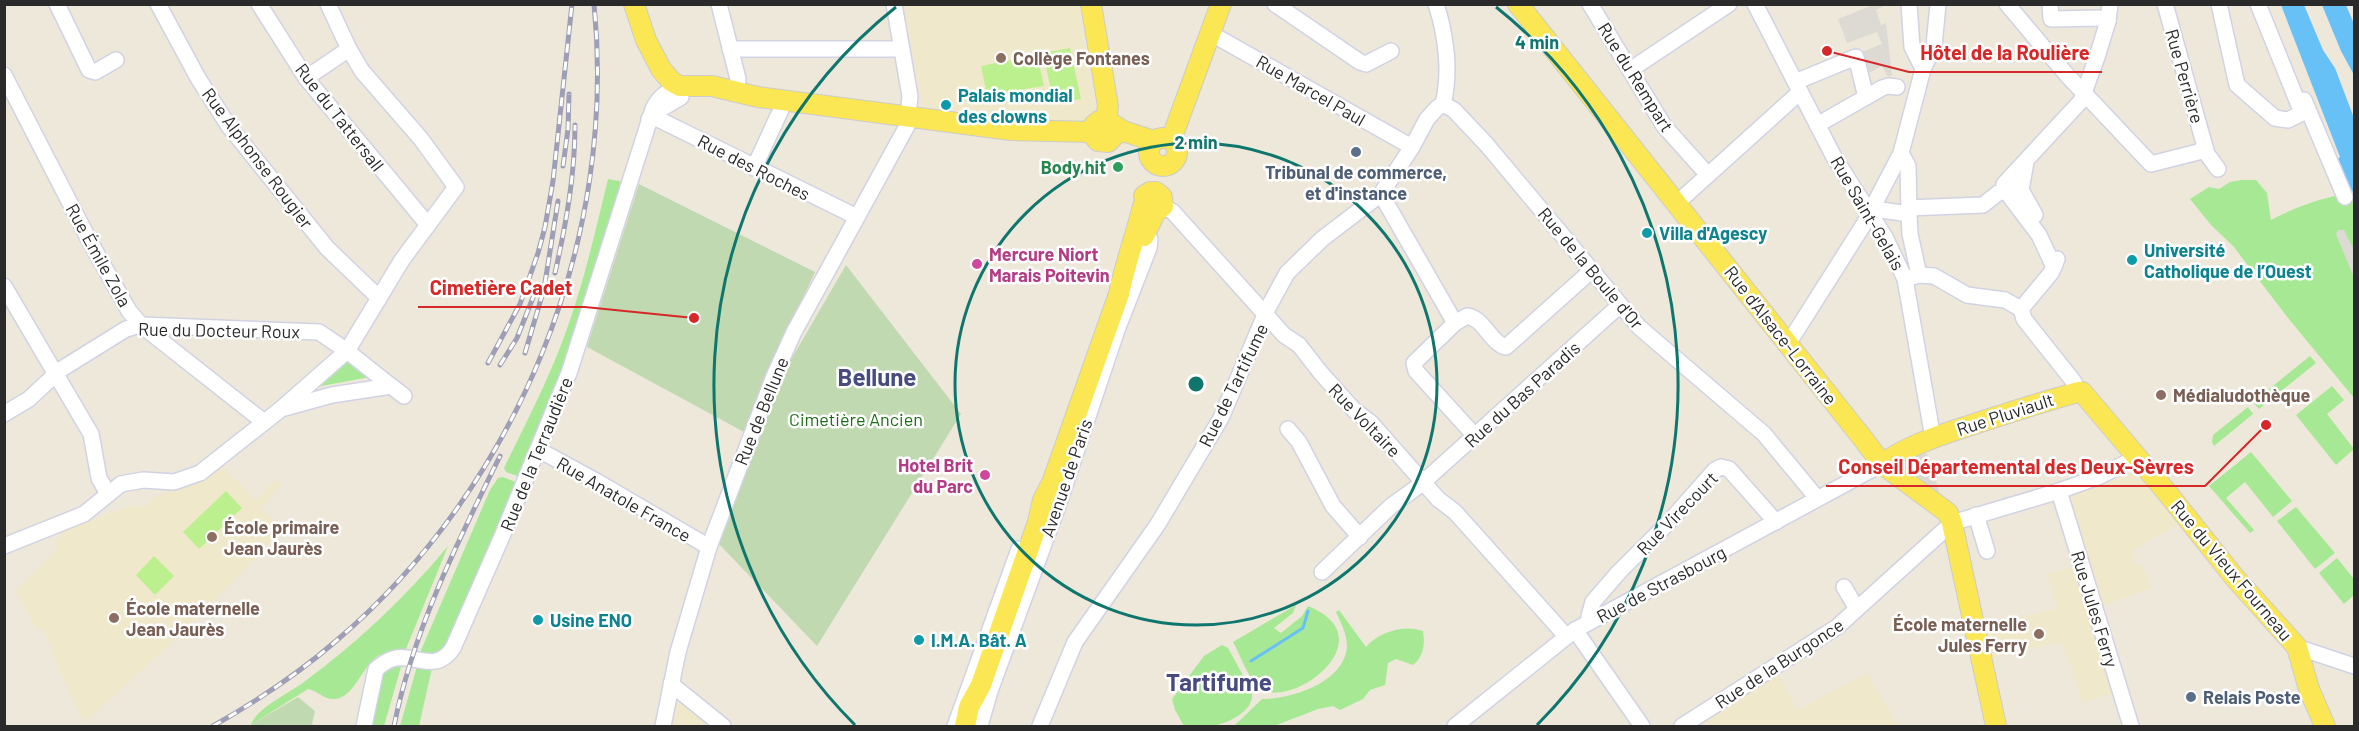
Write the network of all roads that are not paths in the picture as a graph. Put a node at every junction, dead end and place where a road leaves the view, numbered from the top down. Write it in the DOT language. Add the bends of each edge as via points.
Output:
graph roads {
  1 [pos="57,4"];
  2 [pos="158,4"];
  3 [pos="259,4"];
  4 [pos="328,4"];
  5 [pos="633,4"];
  6 [pos="719,4"];
  7 [pos="894,4"];
  8 [pos="1091,4"];
  9 [pos="1221,4"];
  10 [pos="1275,4"];
  11 [pos="1436,4"];
  12 [pos="1518,4"];
  13 [pos="1590,4"];
  14 [pos="1729,4"];
  15 [pos="1755,4"];
  16 [pos="1909,4"];
  17 [pos="1938,4"];
  18 [pos="2007,4"];
  19 [pos="2110,4"];
  20 [pos="2165,4"];
  21 [pos="2219,4"];
  22 [pos="2259,4"];
  23 [pos="2267,4"];
  24 [pos="2050,12"];
  25 [pos="2108,21"];
  26 [pos="1210,33"];
  27 [pos="2037,40"];
  28 [pos="349,49"];
  29 [pos="730,49"];
  30 [pos="902,49"];
  31 [pos="1391,51"];
  32 [pos="116,60"];
  33 [pos="1923,69"];
  34 [pos="1630,70"];
  35 [pos="4,75"];
  36 [pos="306,78"];
  37 [pos="1798,87"];
  38 [pos="1897,87"];
  39 [pos="676,91"];
  40 [pos="737,91"];
  41 [pos="2084,94"];
  42 [pos="758,97"];
  43 [pos="1866,97"];
  44 [pos="785,101"];
  45 [pos="1443,104"];
  46 [pos="909,116"];
  47 [pos="650,119"];
  48 [pos="1817,125"];
  49 [pos="1106,129"];
  50 [pos="1412,147"];
  51 [pos="2205,147"];
  52 [pos="1160,153"];
  53 [pos="1901,153"];
  54 [pos="2026,162"];
  55 [pos="754,168"];
  56 [pos="2218,169"];
  57 [pos="1708,175"];
  58 [pos="2005,190"];
  59 [pos="2021,190"];
  60 [pos="1381,194"];
  61 [pos="2345,197"];
  62 [pos="1677,203"];
  63 [pos="1151,207"];
  64 [pos="1908,211"];
  65 [pos="1870,213"];
  66 [pos="857,217"];
  67 [pos="428,225"];
  68 [pos="2054,267"];
  69 [pos="1591,270"];
  70 [pos="1912,277"];
  71 [pos="4,286"];
  72 [pos="378,297"];
  73 [pos="1113,301"];
  74 [pos="1619,306"];
  75 [pos="2021,309"];
  76 [pos="1267,313"];
  77 [pos="1455,323"];
  78 [pos="141,325"];
  79 [pos="1788,344"];
  80 [pos="347,351"];
  81 [pos="1089,367"];
  82 [pos="55,374"];
  83 [pos="391,386"];
  84 [pos="2078,392"];
  85 [pos="404,396"];
  86 [pos="281,409"];
  87 [pos="4,414"];
  88 [pos="264,422"];
  89 [pos="1288,429"];
  90 [pos="1475,436"];
  91 [pos="1933,438"];
  92 [pos="539,450"];
  93 [pos="1890,458"];
  94 [pos="2141,461"];
  95 [pos="1424,481"];
  96 [pos="2059,492"];
  97 [pos="108,494"];
  98 [pos="1817,498"];
  99 [pos="1976,515"];
  100 [pos="1776,522"];
  101 [pos="1952,523"];
  102 [pos="1033,528"];
  103 [pos="1360,537"];
  104 [pos="5,543"];
  105 [pos="709,548"];
  106 [pos="1987,551"];
  107 [pos="1322,572"];
  108 [pos="1844,587"];
  109 [pos="1857,609"];
  110 [pos="1590,622"];
  111 [pos="1571,633"];
  112 [pos="2297,647"];
  113 [pos="2355,666"];
  114 [pos="671,684"];
  115 [pos="1691,724"];
  116 [pos="364,726"];
  117 [pos="663,726"];
  118 [pos="723,726"];
  119 [pos="956,726"];
  120 [pos="966,726"];
  121 [pos="980,726"];
  122 [pos="1040,726"];
  123 [pos="1455,726"];
  124 [pos="1642,726"];
  125 [pos="1996,726"];
  126 [pos="2131,726"];
  127 [pos="2325,726"];
  1 -- 32 [label="street" via="88,70 95,72"];
  2 -- 72 [label="street, Rue Alphonse Rougier" via="228,125 327,248"];
  3 -- 36 [label="street, Rue du Tattersall"];
  4 -- 28 [label="street"];
  5 -- 39 [label="main road" via="633,27 642,54 656,79"];
  6 -- 29 [label="street"];
  7 -- 30 [label="street"];
  8 -- 49 [label="main road" via="1108,106"];
  9 -- 26 [label="main road, Avenue de Paris"];
  10 -- 31 [label="street" via="1360,62 1366,64"];
  11 -- 45 [label="street" via="1446,61"];
  12 -- 62 [label="main road, Rue d'Alsace-Lorraine"];
  13 -- 34 [label="street, Rue du Rempart"];
  14 -- 34 [label="street"];
  15 -- 37 [label="street, Rue Saint-Gelais"];
  16 -- 33 [label="street" via="1912,47"];
  17 -- 33 [label="street" via="1934,45"];
  18 -- 27 [label="street"];
  19 -- 25 [label="street"];
  20 -- 51 [label="street, Rue Perrière"];
  21 -- 22 [label="street" via="2237,85 2280,120 2288,120 2302,113"];
  23 -- 61 [label="street"];
  24 -- 25 [label="street"];
  24 -- 27 [label="street"];
  25 -- 41 [label="street"];
  26 -- 50 [label="street, Rue Marcel Paul"];
  26 -- 52 [label="main road, Avenue de Paris"];
  27 -- 41 [label="street"];
  28 -- 36 [label="street"];
  28 -- 67 [label="street" via="362,71 455,183 454,191"];
  29 -- 30 [label="street"];
  29 -- 40 [label="street"];
  30 -- 46 [label="street" via="910,96"];
  33 -- 53 [label="street"];
  34 -- 57 [label="street, Rue du Rempart" via="1664,126"];
  35 -- 78 [label="street, Rue Émile Zola" via="89,240"];
  36 -- 67 [label="street, Rue du Tattersall"];
  37 -- 43 [label="street" via="1856,57"];
  37 -- 48 [label="street, Rue Saint-Gelais"];
  37 -- 57 [label="street"];
  38 -- 43 [label="street" via="1888,86"];
  39 -- 40 [label="main road" via="712,86"];
  39 -- 42 [label="main road"];
  39 -- 47 [label="street, Rue de la Terraudière" via="658,99"];
  40 -- 42 [label="main road"];
  41 -- 51 [label="street, Rue Perrière" via="2151,164"];
  41 -- 54 [label="street"];
  42 -- 44 [label="main road"];
  43 -- 48 [label="street"];
  44 -- 46 [label="main road"];
  44 -- 55 [label="street"];
  45 -- 50 [label="street, Rue de Tartifume" via="1431,113"];
  45 -- 69 [label="street, Rue de la Boule d'Or" via="1474,130"];
  46 -- 49 [label="main road" via="1011,130"];
  46 -- 66 [label="street, Rue de Bellune" via="905,132"];
  47 -- 55 [label="street, Rue des Roches"];
  47 -- 92 [label="street, Rue de la Terraudière" via="569,373"];
  48 -- 65 [label="street, Rue Saint-Gelais"];
  49 -- 52 [label="main road"];
  50 -- 60 [label="street, Rue de Tartifume"];
  51 -- 56 [label="street, Rue Perrière"];
  52 -- 63 [label="main road, Avenue de Paris"];
  53 -- 64 [label="street" via="1908,166"];
  53 -- 65 [label="street"];
  54 -- 58 [label="street" via="2007,179"];
  54 -- 59 [label="street"];
  55 -- 66 [label="street, Rue des Roches"];
  57 -- 62 [label="street"];
  58 -- 59 [label="street"];
  58 -- 64 [label="street" via="1983,205"];
  58 -- 68 [label="street" via="2039,235"];
  59 -- 68 [label="street" via="2056,249"];
  60 -- 76 [label="street, Rue de Tartifume" via="1293,265"];
  60 -- 77 [label="street"];
  62 -- 79 [label="main road, Rue d'Alsace-Lorraine"];
  63 -- 73 [label="main road, Avenue de Paris" via="1132,272"];
  63 -- 73 [label="street, Avenue de Paris" via="1135,214"];
  63 -- 76 [label="street, Rue Voltaire" via="1173,212"];
  63 -- 121 [label="street, Avenue de Paris" via="1149,248"];
  64 -- 65 [label="street"];
  64 -- 70 [label="street"];
  65 -- 70 [label="street, Rue Saint-Gelais"];
  65 -- 79 [label="street"];
  66 -- 105 [label="street, Rue de Bellune" via="774,375"];
  67 -- 72 [label="street"];
  68 -- 75 [label="street"];
  69 -- 74 [label="street, Rue de la Boule d'Or"];
  69 -- 77 [label="street" via="1506,347 1473,317"];
  70 -- 75 [label="street" via="1935,276 1967,295 2005,300"];
  70 -- 91 [label="street, Rue Saint-Gelais"];
  71 -- 82 [label="street"];
  72 -- 80 [label="street"];
  73 -- 81 [label="main road, Avenue de Paris"];
  74 -- 90 [label="street, Rue du Bas Paradis"];
  74 -- 98 [label="street, Rue de la Boule d'Or" via="1662,348 1764,434"];
  75 -- 84 [label="street" via="2024,319"];
  76 -- 95 [label="street, Rue Voltaire"];
  76 -- 122 [label="street, Rue de Tartifume" via="1207,442 1158,524 1075,642"];
  77 -- 90 [label="street" via="1417,359 1414,367"];
  78 -- 80 [label="street, Rue du Docteur Roux" via="319,332"];
  78 -- 82 [label="street, Rue du Docteur Roux" via="126,329"];
  78 -- 88 [label="street, Rue Émile Zola"];
  79 -- 93 [label="main road, Rue d'Alsace-Lorraine" via="1864,440"];
  80 -- 83 [label="street, Rue du Docteur Roux"];
  80 -- 86 [label="street"];
  81 -- 102 [label="main road, Avenue de Paris" via="1052,483"];
  81 -- 102 [label="street, Avenue de Paris" via="1035,494"];
  82 -- 87 [label="street, Rue du Docteur Roux" via="29,399"];
  82 -- 97 [label="street" via="91,434 99,478"];
  83 -- 85 [label="street, Rue du Docteur Roux"];
  83 -- 86 [label="street" via="340,393"];
  84 -- 91 [label="main road, Rue Pluviault"];
  84 -- 94 [label="main road, Rue du Vieux Fourneau"];
  86 -- 88 [label="street"];
  88 -- 97 [label="street" via="200,473 174,482 130,482"];
  89 -- 103 [label="street" via="1333,506"];
  90 -- 95 [label="street, Rue du Bas Paradis"];
  91 -- 93 [label="main road, Rue Pluviault"];
  92 -- 105 [label="street, Rue Anatole France"];
  92 -- 116 [label="street, Rue de la Terraudière" via="453,648 439,661 398,658 376,669"];
  93 -- 98 [label="street, Rue de Strasbourg"];
  93 -- 101 [label="main road, Rue d'Alsace-Lorraine" via="1948,513"];
  94 -- 96 [label="street"];
  94 -- 112 [label="main road, Rue du Vieux Fourneau" via="2235,578"];
  95 -- 103 [label="street, Rue du Bas Paradis"];
  95 -- 111 [label="street, Rue Voltaire"];
  96 -- 99 [label="street"];
  96 -- 126 [label="street, Rue Jules Ferry"];
  97 -- 104 [label="street" via="84,514"];
  98 -- 100 [label="street, Rue de Strasbourg"];
  99 -- 101 [label="street"];
  99 -- 106 [label="street"];
  100 -- 110 [label="street, Rue de Strasbourg"];
  100 -- 110 [label="street, Rue Virecourt" via="1730,469 1715,470 1593,602"];
  101 -- 109 [label="street, Rue de la Burgonce"];
  101 -- 125 [label="main road"];
  102 -- 119 [label="street, Avenue de Paris"];
  102 -- 120 [label="main road, Avenue de Paris" via="981,685 969,707"];
  103 -- 107 [label="street, Rue du Bas Paradis"];
  105 -- 114 [label="street, Rue de Bellune"];
  108 -- 109 [label="street"];
  109 -- 115 [label="street, Rue de la Burgonce" via="1826,635"];
  110 -- 111 [label="street, Rue de Strasbourg"];
  111 -- 123 [label="street, Rue de Strasbourg"];
  111 -- 124 [label="street, Rue Voltaire"];
  112 -- 113 [label="street"];
  112 -- 127 [label="main road"];
  114 -- 117 [label="street, Rue de Bellune"];
  114 -- 118 [label="street"];
}
